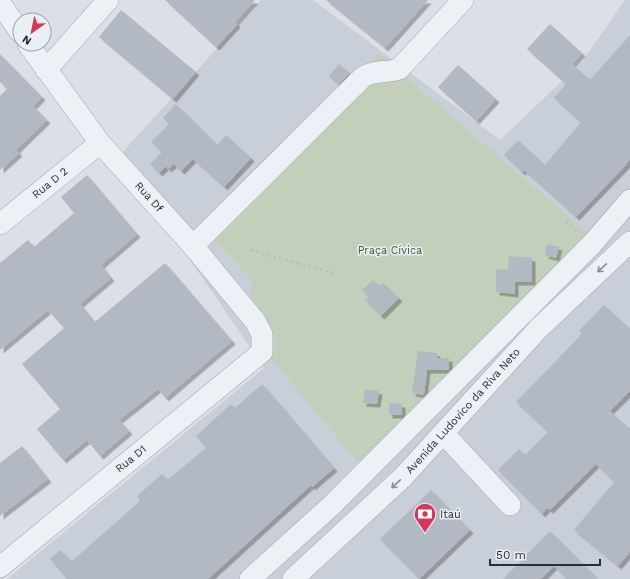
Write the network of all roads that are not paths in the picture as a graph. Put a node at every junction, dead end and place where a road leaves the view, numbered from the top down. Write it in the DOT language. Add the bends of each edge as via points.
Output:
graph roads {
  1 [pos="108,0"];
  2 [pos="463,0"];
  3 [pos="0,2"];
  4 [pos="12,20"];
  5 [pos="34,52"];
  6 [pos="46,70"];
  7 [pos="100,143"];
  8 [pos="630,200"];
  9 [pos="0,224"];
  10 [pos="630,242"];
  11 [pos="193,246"];
  12 [pos="262,352"];
  13 [pos="443,433"];
  14 [pos="510,505"];
  15 [pos="0,567"];
  16 [pos="250,579"];
  17 [pos="293,579"];
  1 -- 6 [label="street"];
  2 -- 11 [label="street" via="399,69 363,77"];
  3 -- 4 [label="street"];
  5 -- 6 [label="street, Rua Df"];
  6 -- 7 [label="street, Rua Df"];
  7 -- 9 [label="street, Rua D 2"];
  7 -- 11 [label="street, Rua Df"];
  8 -- 16 [label="street" via="592,244 331,506"];
  10 -- 13 [label="street, Avenida Ludovico da Riva Neto, one-way" via="538,328"];
  11 -- 12 [label="street, Rua Df" via="255,321 262,334"];
  12 -- 15 [label="street, Rua D1"];
  13 -- 14 [label="street"];
  13 -- 17 [label="street, Avenida Ludovico da Riva Neto, one-way" via="403,477"];
}
